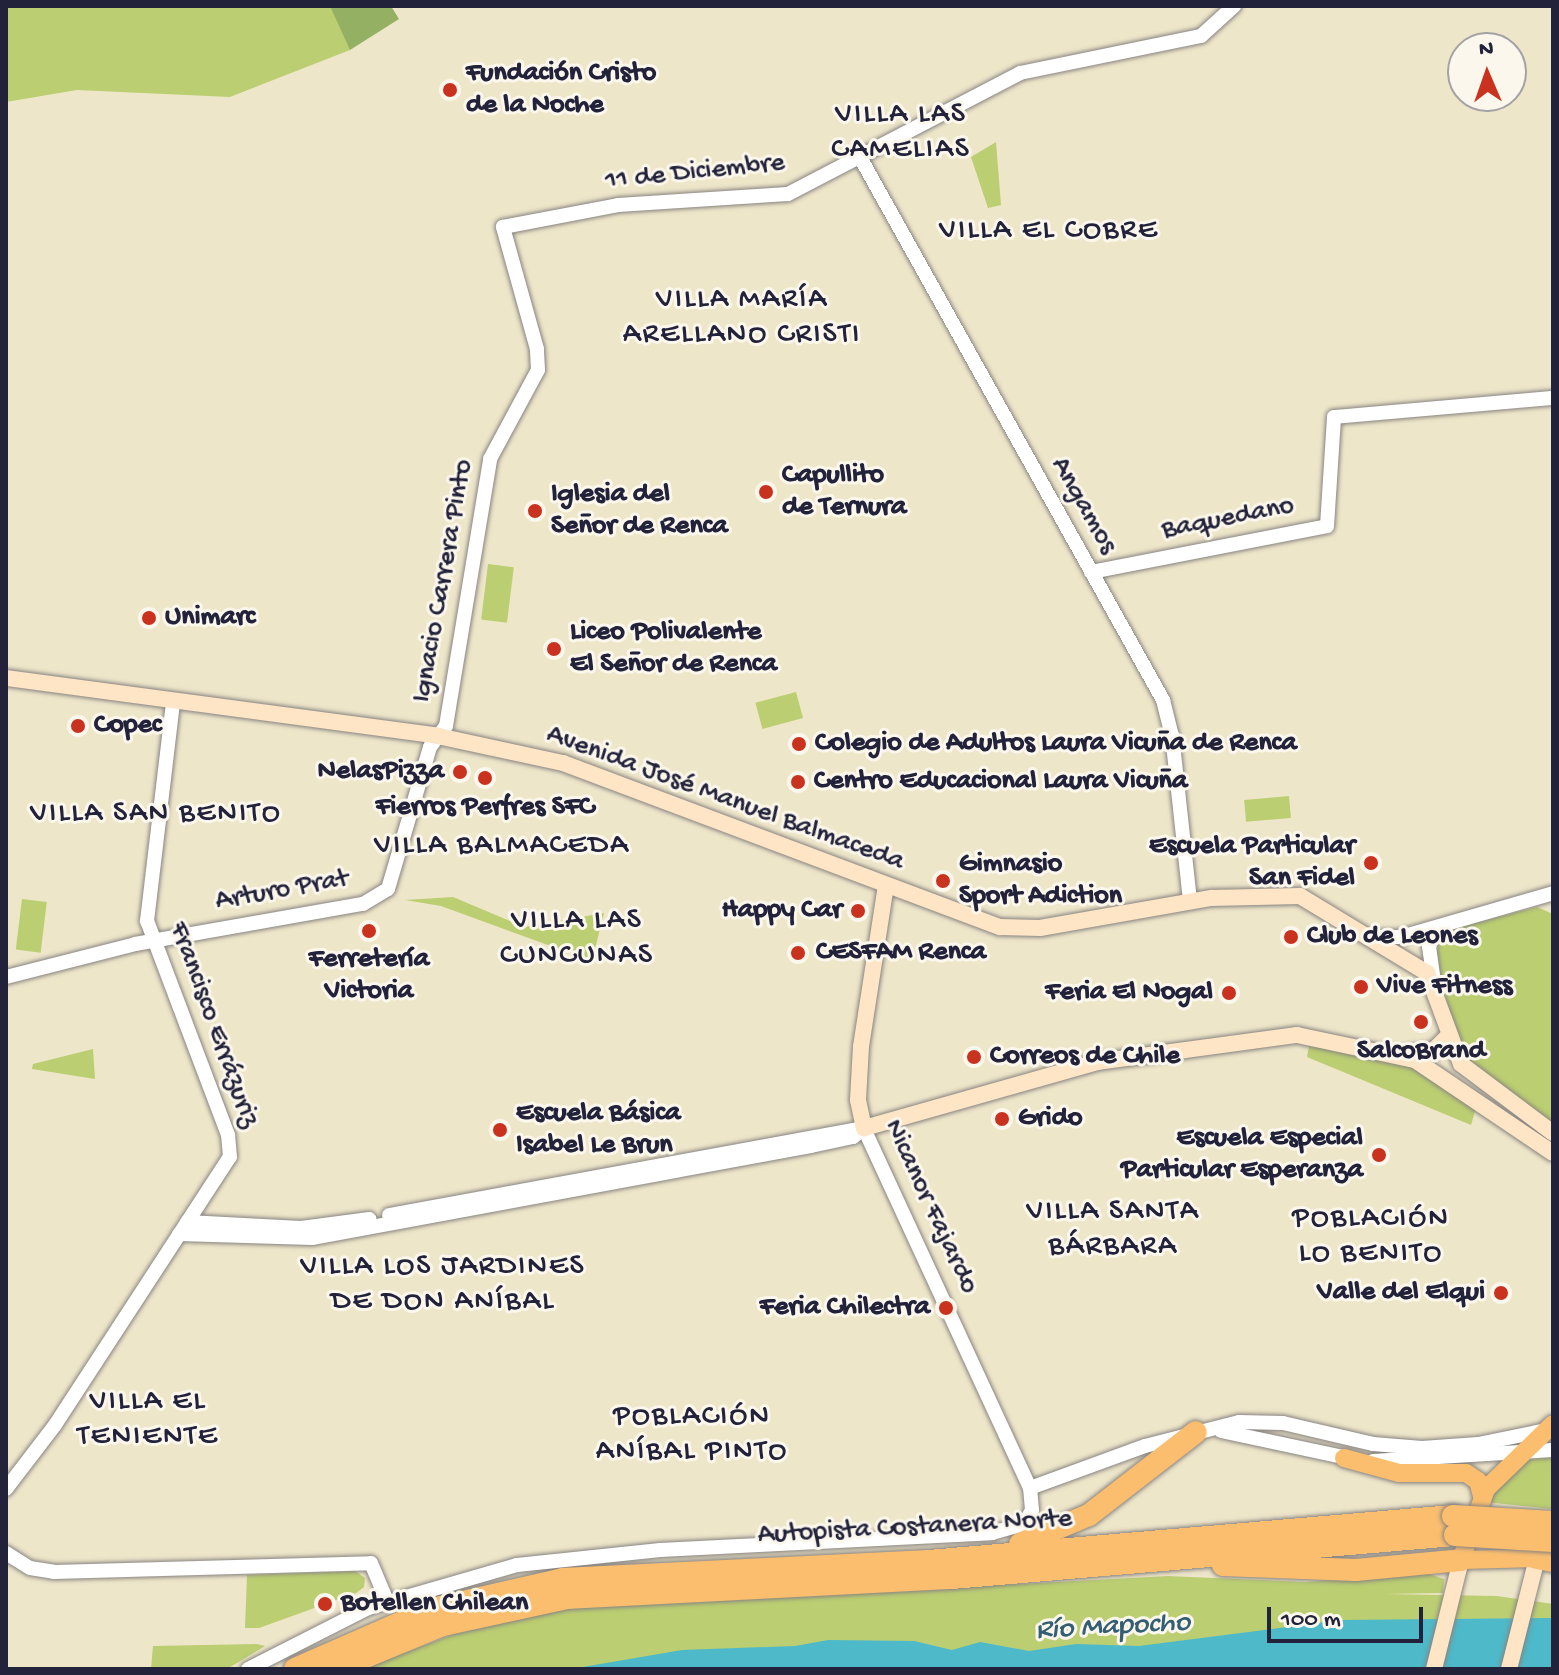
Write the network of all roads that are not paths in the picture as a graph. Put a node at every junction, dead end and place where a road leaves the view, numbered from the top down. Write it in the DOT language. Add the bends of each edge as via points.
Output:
graph roads {
  1 [pos="1234,6"];
  2 [pos="861,159"];
  3 [pos="503,227"];
  4 [pos="1553,398"];
  5 [pos="1091,572"];
  6 [pos="6,678"];
  7 [pos="173,703"];
  8 [pos="438,736"];
  9 [pos="886,885"];
  10 [pos="1553,893"];
  11 [pos="380,898"];
  12 [pos="1190,900"];
  13 [pos="1435,929"];
  14 [pos="1363,936"];
  15 [pos="151,941"];
  16 [pos="6,977"];
  17 [pos="1434,982"];
  18 [pos="1449,1035"];
  19 [pos="1396,1053"];
  20 [pos="864,1128"];
  21 [pos="1553,1133"];
  22 [pos="1553,1153"];
  23 [pos="183,1228"];
  24 [pos="1551,1428"];
  25 [pos="1198,1431"];
  26 [pos="1553,1450"];
  27 [pos="1522,1454"];
  28 [pos="1344,1458"];
  29 [pos="1030,1488"];
  30 [pos="6,1489"];
  31 [pos="1482,1496"];
  32 [pos="1553,1522"];
  33 [pos="1419,1527"];
  34 [pos="1553,1531"];
  35 [pos="1553,1541"];
  36 [pos="6,1553"];
  37 [pos="958,1558"];
  38 [pos="1142,1562"];
  39 [pos="1540,1565"];
  40 [pos="1459,1568"];
  41 [pos="387,1601"];
  42 [pos="248,1669"];
  43 [pos="295,1669"];
  44 [pos="336,1669"];
  45 [pos="1434,1669"];
  46 [pos="1509,1669"];
  1 -- 2 [label="street, 11 de Diciembre" via="1211,31 1197,37 1020,73"];
  2 -- 3 [label="street, 11 de Diciembre" via="788,194 618,205"];
  2 -- 5 [label="street, Angamos"];
  3 -- 8 [label="street, Ignacio Carrera Pinto" via="538,364 490,459 446,726"];
  4 -- 5 [label="street, Baquedano" via="1334,417 1327,526"];
  5 -- 12 [label="street, Angamos" via="1167,711"];
  6 -- 7 [label="main road, Avenida José Manuel Balmaceda"];
  7 -- 8 [label="main road, Avenida José Manuel Balmaceda"];
  7 -- 15 [label="street, Francisco Errázuriz" via="147,921"];
  8 -- 9 [label="main road, Avenida José Manuel Balmaceda" via="563,763"];
  8 -- 11 [label="street, Ignacio Carrera Pinto" via="388,889"];
  9 -- 12 [label="main road, Avenida José Manuel Balmaceda" via="1000,927 1018,928"];
  9 -- 20 [label="main road, Nicanor Fajardo" via="861,1046 858,1100"];
  10 -- 13 [label="street"];
  11 -- 15 [label="street, Arturo Prat"];
  12 -- 14 [label="main road, Avenida José Manuel Balmaceda" via="1292,894 1316,902"];
  13 -- 14 [label="street" via="1392,938"];
  13 -- 17 [label="street" via="1429,951"];
  14 -- 17 [label="main road, Avenida José Manuel Balmaceda" via="1421,968"];
  15 -- 16 [label="street, Arturo Prat"];
  15 -- 23 [label="street, Francisco Errázuriz" via="230,1142 226,1169"];
  17 -- 18 [label="main road"];
  18 -- 19 [label="main road" via="1429,1052"];
  18 -- 21 [label="main road" via="1465,1069"];
  19 -- 20 [label="main road" via="1297,1035 1225,1041 1097,1062"];
  19 -- 22 [label="main road" via="1432,1069"];
  20 -- 23 [label="street" via="850,1138 810,1141 312,1238"];
  20 -- 29 [label="street, Nicanor Fajardo"];
  23 -- 30 [label="street, Francisco Errázuriz" via="55,1425"];
  24 -- 25 [label="street" via="1439,1448 1384,1446 1270,1422"];
  24 -- 27 [label="main road"];
  25 -- 28 [label="street" via="1243,1433"];
  25 -- 29 [label="street"];
  25 -- 37 [label="highway" via="1071,1525"];
  26 -- 27 [label="street"];
  27 -- 28 [label="street" via="1411,1462"];
  27 -- 31 [label="main road"];
  28 -- 31 [label="main road" via="1399,1473 1466,1473 1478,1481"];
  29 -- 41 [label="street" via="1029,1516 1009,1531 562,1558 473,1575"];
  31 -- 40 [label="main road"];
  32 -- 33 [label="highway, Autopista Costanera Norte, bridge"];
  33 -- 35 [label="highway, Autopista Costanera Norte, bridge"];
  33 -- 37 [label="highway, Autopista Costanera Norte"];
  33 -- 38 [label="highway, Autopista Costanera Norte"];
  34 -- 39 [label="main road"];
  36 -- 41 [label="street" via="30,1568 54,1572 371,1563"];
  37 -- 43 [label="highway, Autopista Costanera Norte" via="651,1571 530,1584 416,1614"];
  38 -- 40 [label="highway"];
  38 -- 44 [label="highway, Autopista Costanera Norte" via="922,1580 567,1598 443,1625"];
  39 -- 40 [label="main road"];
  39 -- 46 [label="main road"];
  40 -- 45 [label="main road"];
  41 -- 42 [label="street" via="318,1630"];
}
